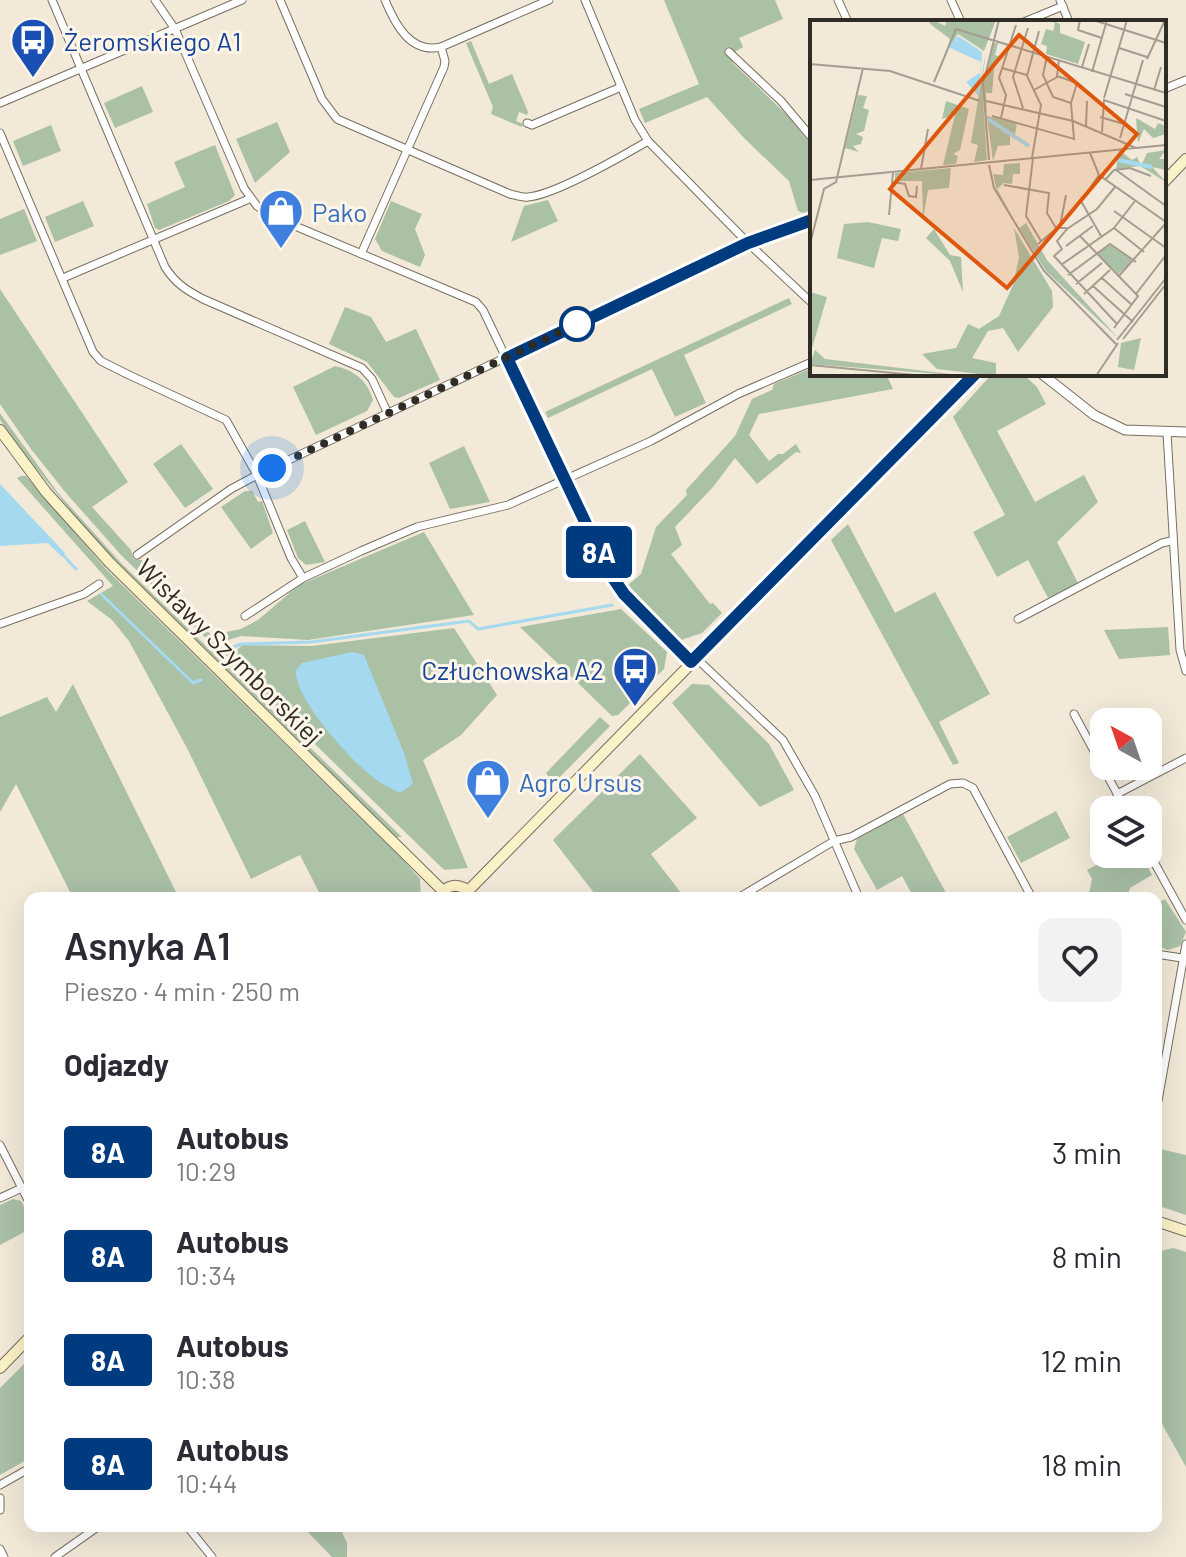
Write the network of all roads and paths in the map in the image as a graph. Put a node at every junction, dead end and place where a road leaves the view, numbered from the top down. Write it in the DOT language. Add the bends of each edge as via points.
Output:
graph roads {
  1 [pos="52,0"];
  2 [pos="155,0"];
  3 [pos="242,0"];
  4 [pos="280,0"];
  5 [pos="385,0"];
  6 [pos="549,0"];
  7 [pos="585,0"];
  8 [pos="838,0"];
  9 [pos="951,0"];
  10 [pos="1061,3"];
  11 [pos="847,20"];
  12 [pos="960,20"];
  13 [pos="1028,20"];
  14 [pos="175,29"];
  15 [pos="441,47"];
  16 [pos="729,52"];
  17 [pos="80,68"];
  18 [pos="1186,80"];
  19 [pos="621,87"];
  20 [pos="1166,88"];
  21 [pos="0,103"];
  22 [pos="527,123"];
  23 [pos="0,133"];
  24 [pos="810,136"];
  25 [pos="648,141"];
  26 [pos="407,149"];
  27 [pos="1186,159"];
  28 [pos="1166,180"];
  29 [pos="249,199"];
  30 [pos="810,221"];
  31 [pos="153,240"];
  32 [pos="748,243"];
  33 [pos="361,254"];
  34 [pos="63,278"];
  35 [pos="810,301"];
  36 [pos="507,358"];
  37 [pos="810,363"];
  38 [pos="973,376"];
  39 [pos="1045,376"];
  40 [pos="388,414"];
  41 [pos="0,430"];
  42 [pos="1186,432"];
  43 [pos="1167,433"];
  44 [pos="257,475"];
  45 [pos="565,480"];
  46 [pos="1171,541"];
  47 [pos="137,555"];
  48 [pos="303,578"];
  49 [pos="99,584"];
  50 [pos="245,616"];
  51 [pos="1018,619"];
  52 [pos="0,624"];
  53 [pos="693,660"];
  54 [pos="1186,671"];
  55 [pos="1074,714"];
  56 [pos="1186,758"];
  57 [pos="1117,794"];
  58 [pos="834,841"];
  59 [pos="1157,868"];
  60 [pos="439,892"];
  61 [pos="444,892"];
  62 [pos="466,892"];
  63 [pos="472,892"];
  64 [pos="748,892"];
  65 [pos="856,892"];
  66 [pos="1029,892"];
  67 [pos="1186,920"];
  68 [pos="1186,944"];
  69 [pos="1162,955"];
  70 [pos="1182,958"];
  71 [pos="1162,1082"];
  72 [pos="0,1145"];
  73 [pos="22,1188"];
  74 [pos="24,1192"];
  75 [pos="0,1198"];
  76 [pos="1162,1223"];
  77 [pos="1186,1231"];
  78 [pos="24,1343"];
  79 [pos="0,1368"];
  80 [pos="24,1471"];
  81 [pos="0,1485"];
  82 [pos="0,1498"];
  83 [pos="0,1510"];
  84 [pos="90,1532"];
  85 [pos="192,1532"];
  86 [pos="0,1549"];
  87 [pos="4,1557"];
  88 [pos="55,1557"];
  89 [pos="212,1557"];
  1 -- 17 [label="street"];
  2 -- 14 [label="street"];
  3 -- 14 [label="street"];
  4 -- 26 [label="street" via="331,113"];
  5 -- 15 [label="street" via="407,38 429,48"];
  6 -- 15 [label="street"];
  7 -- 19 [label="street"];
  8 -- 11 [label="street"];
  9 -- 12 [label="street"];
  10 -- 13 [label="street"];
  14 -- 17 [label="street"];
  14 -- 29 [label="street"];
  15 -- 26 [label="street" via="444,67"];
  16 -- 24 [label="street"];
  17 -- 21 [label="street"];
  17 -- 31 [label="street"];
  18 -- 20 [label="street"];
  19 -- 22 [label="street"];
  19 -- 25 [label="street"];
  23 -- 34 [label="street"];
  25 -- 26 [label="street" via="527,197"];
  25 -- 32 [label="street"];
  26 -- 33 [label="street"];
  27 -- 28 [label="main road"];
  29 -- 31 [label="street"];
  29 -- 33 [label="street" via="276,218"];
  30 -- 32 [label="street"];
  31 -- 34 [label="street"];
  31 -- 40 [label="street" via="182,288 362,368"];
  32 -- 35 [label="street"];
  32 -- 36 [label="street"];
  33 -- 36 [label="street" via="476,302"];
  34 -- 44 [label="street" via="101,361 226,420"];
  36 -- 40 [label="street"];
  36 -- 45 [label="street"];
  37 -- 45 [label="street"];
  38 -- 53 [label="main road"];
  39 -- 43 [label="street" via="1094,415 1125,430"];
  40 -- 44 [label="street"];
  41 -- 60 [label="main road, Wisławy Szymborskiej" via="46,492 110,563"];
  42 -- 43 [label="street"];
  43 -- 46 [label="street"];
  44 -- 47 [label="street"];
  44 -- 48 [label="street"];
  45 -- 48 [label="street" via="508,505 417,527"];
  45 -- 53 [label="street" via="617,583"];
  46 -- 51 [label="street"];
  46 -- 54 [label="street"];
  48 -- 50 [label="street"];
  49 -- 52 [label="street"];
  53 -- 58 [label="street" via="783,740"];
  53 -- 63 [label="main road"];
  55 -- 57 [label="street"];
  56 -- 57 [label="street"];
  58 -- 64 [label="street"];
  58 -- 65 [label="street"];
  58 -- 66 [label="street" via="950,784 963,783 973,788"];
  59 -- 67 [label="street"];
  61 -- 62 [label="main road" via="454,886"];
  68 -- 70 [label="street"];
  69 -- 70 [label="street"];
  70 -- 71 [label="street"];
  72 -- 73 [label="street"];
  73 -- 74 [label="street"];
  73 -- 75 [label="street"];
  76 -- 77 [label="main road"];
  78 -- 79 [label="main road"];
  80 -- 81 [label="street"];
  82 -- 83 [label="street"];
  84 -- 88 [label="street"];
  85 -- 89 [label="street"];
  86 -- 87 [label="street"];
}
